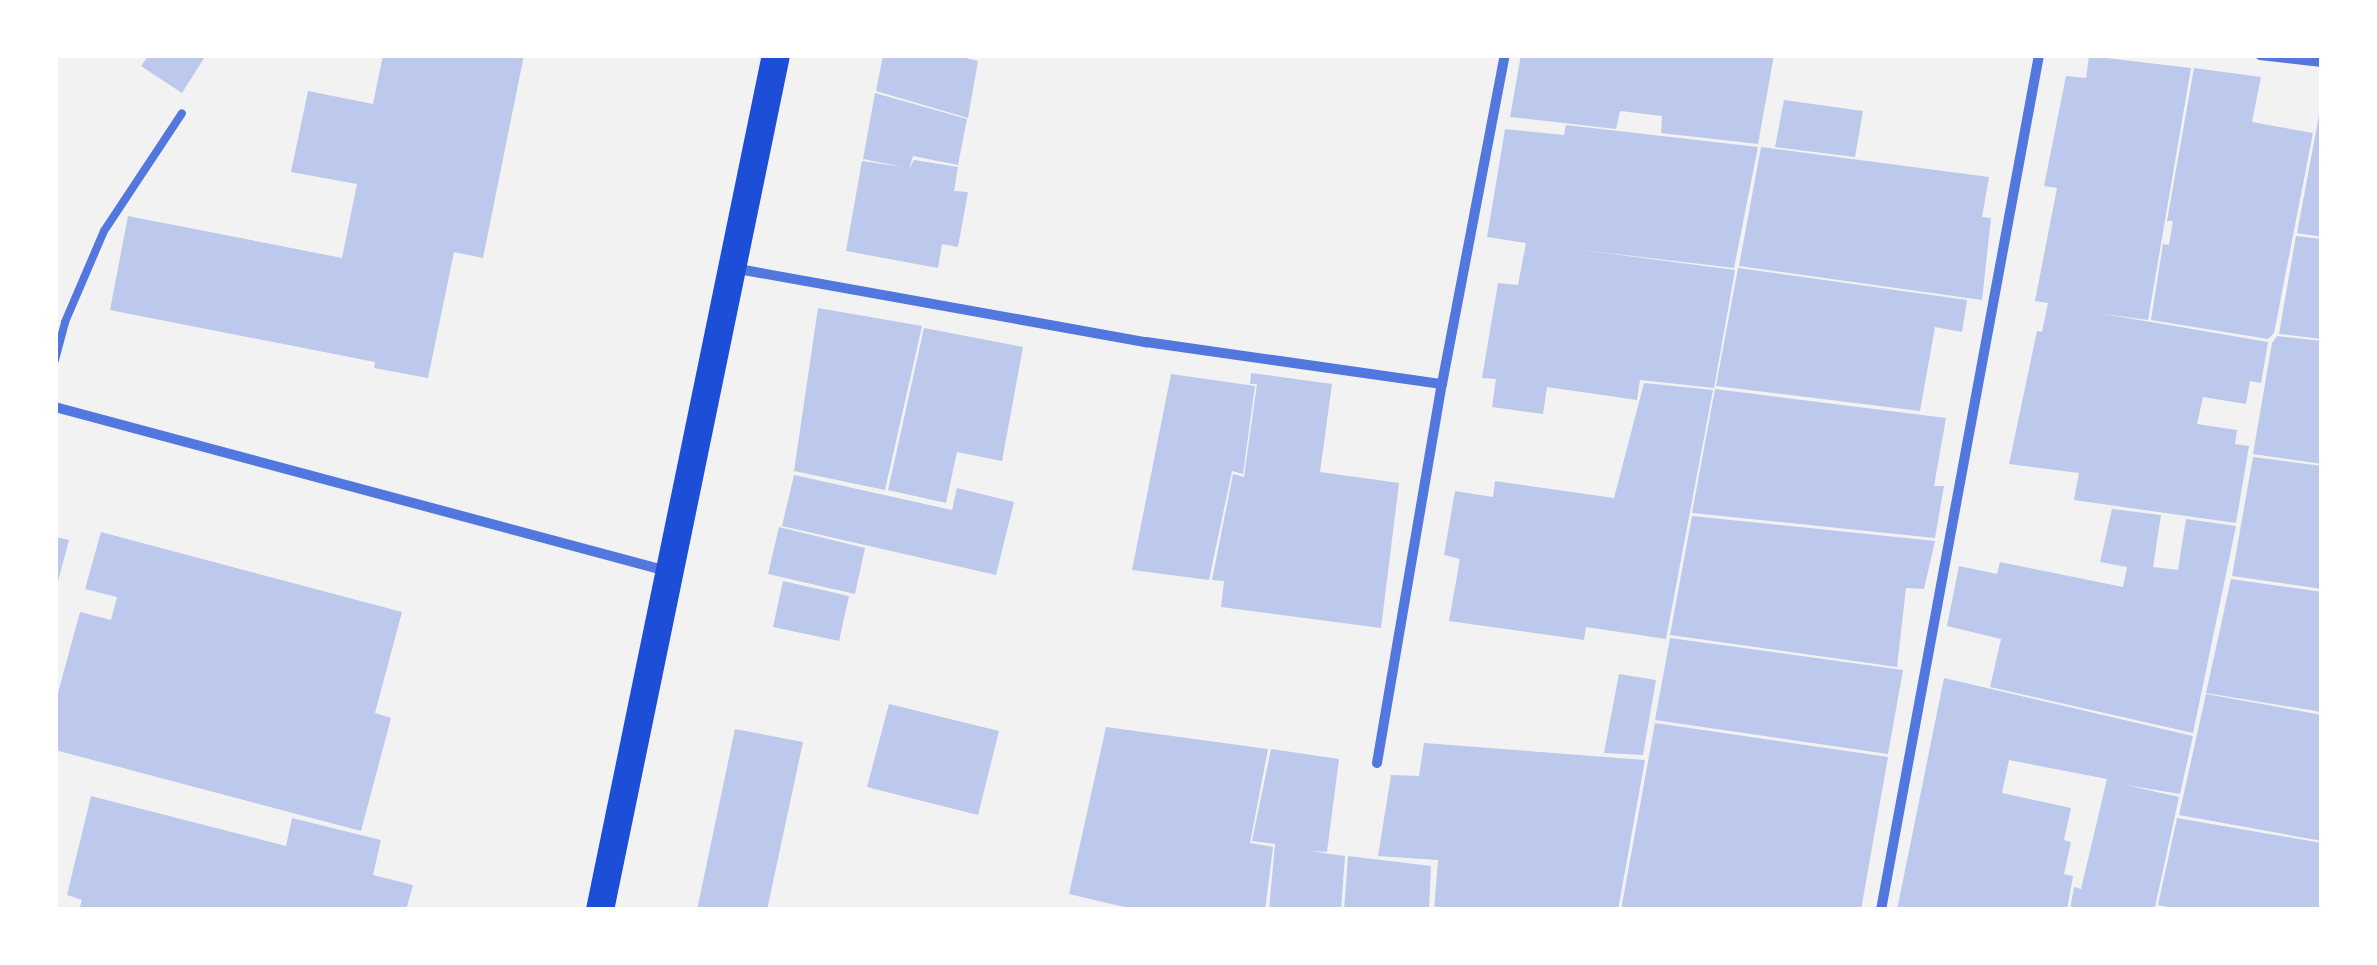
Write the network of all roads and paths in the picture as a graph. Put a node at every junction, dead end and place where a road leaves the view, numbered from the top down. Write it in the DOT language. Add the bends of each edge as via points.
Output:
graph roads {
  1 [pos="776,55"];
  2 [pos="1505,55"];
  3 [pos="2039,55"];
  4 [pos="2260,55"];
  5 [pos="2322,62"];
  6 [pos="182,114"];
  7 [pos="732,268"];
  8 [pos="55,360"];
  9 [pos="1442,384"];
  10 [pos="55,406"];
  11 [pos="668,572"];
  12 [pos="1377,763"];
  13 [pos="600,910"];
  14 [pos="1882,910"];
  1 -- 7 [label="highway"];
  2 -- 9 [label="street"];
  3 -- 14 [label="street"];
  4 -- 5 [label="street"];
  6 -- 8 [label="lane" via="104,231"];
  7 -- 9 [label="street" via="1146,342"];
  7 -- 11 [label="highway"];
  9 -- 12 [label="street"];
  10 -- 11 [label="street"];
  11 -- 13 [label="highway"];
}
